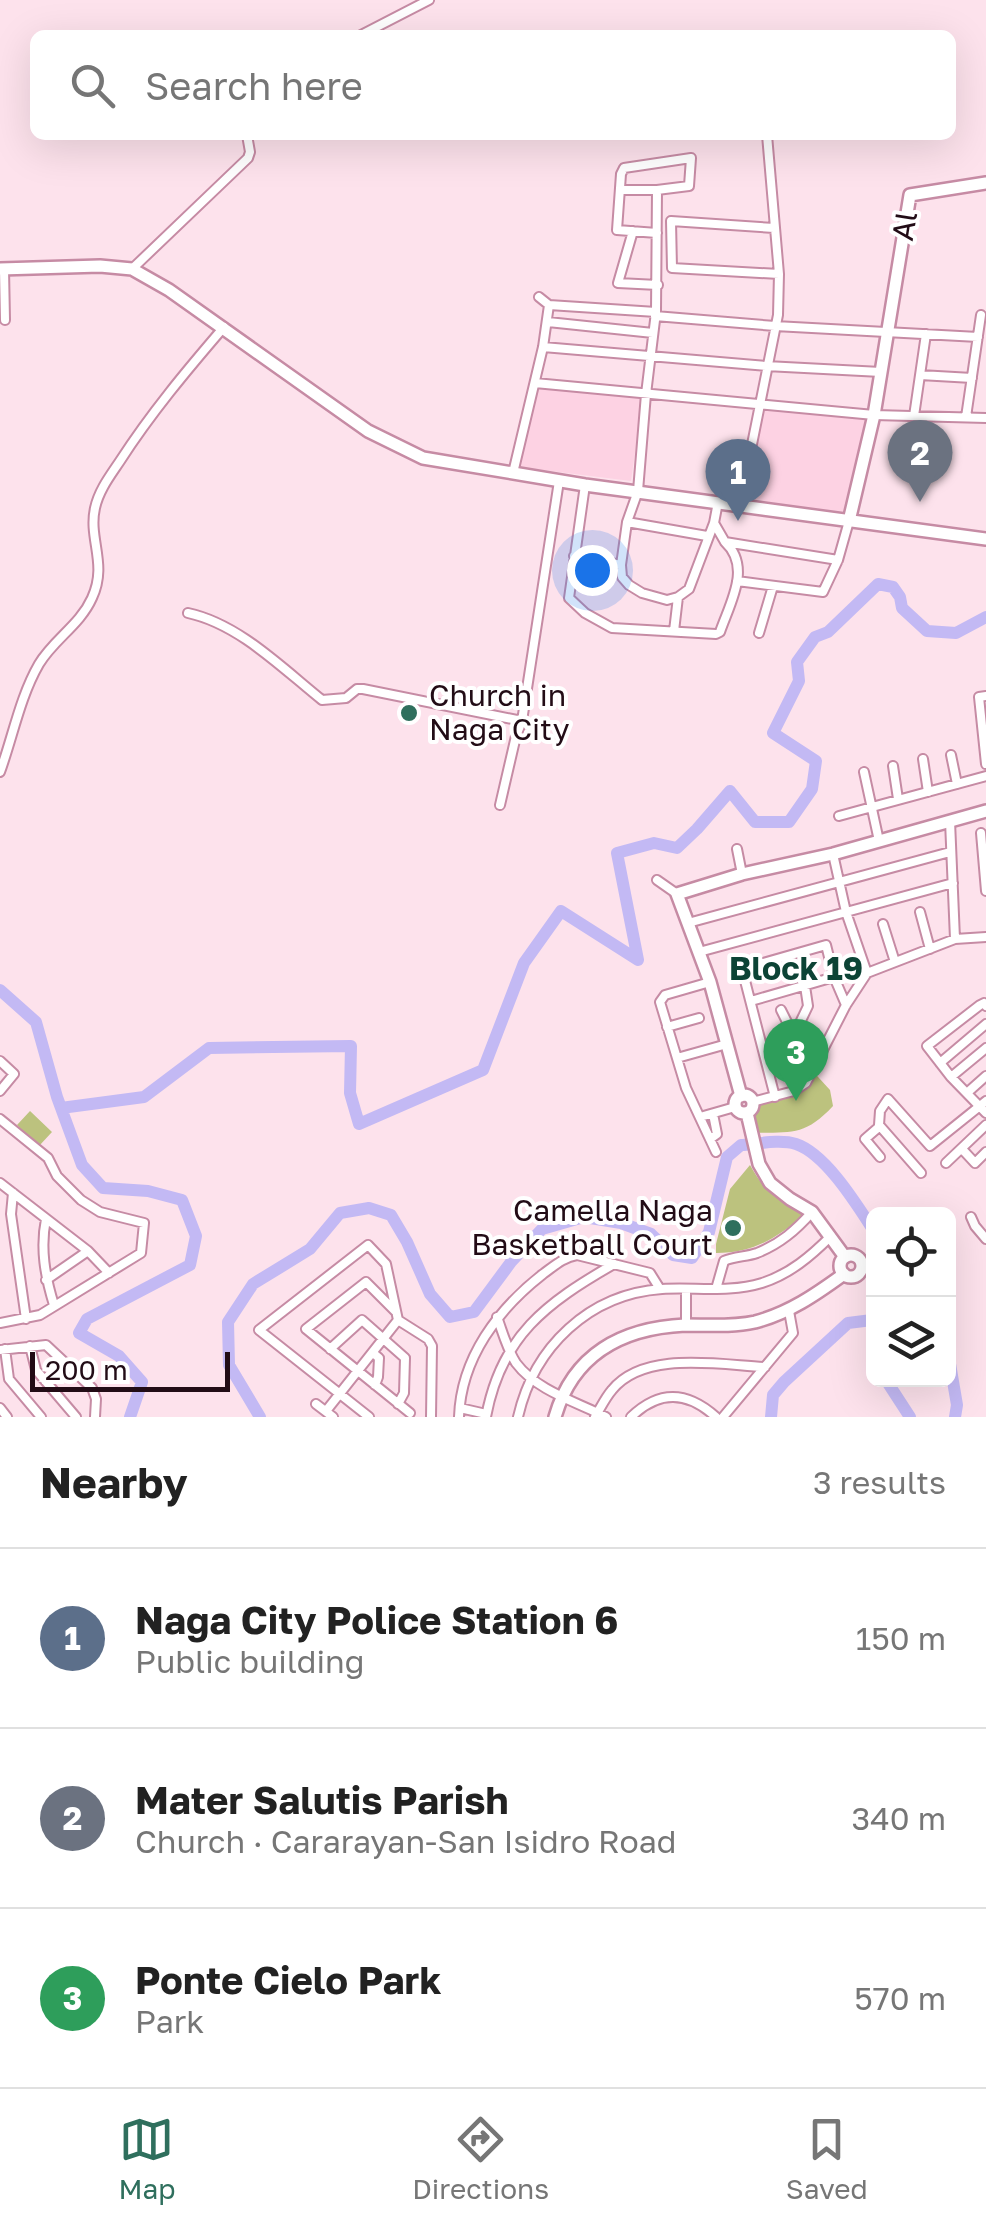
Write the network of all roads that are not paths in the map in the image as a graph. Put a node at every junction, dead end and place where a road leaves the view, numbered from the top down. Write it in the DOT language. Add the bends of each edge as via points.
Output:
graph roads {
  1 [pos="429,0"];
  2 [pos="371,30"];
  3 [pos="249,140"];
  4 [pos="768,140"];
  5 [pos="986,183"];
  6 [pos="620,190"];
  7 [pos="657,190"];
  8 [pos="774,228"];
  9 [pos="633,231"];
  10 [pos="657,233"];
  11 [pos="132,268"];
  12 [pos="2,269"];
  13 [pos="779,274"];
  14 [pos="658,286"];
  15 [pos="539,297"];
  16 [pos="549,304"];
  17 [pos="596,308"];
  18 [pos="656,314"];
  19 [pos="981,315"];
  20 [pos="6,320"];
  21 [pos="548,322"];
  22 [pos="775,326"];
  23 [pos="594,327"];
  24 [pos="224,328"];
  25 [pos="888,332"];
  26 [pos="653,333"];
  27 [pos="926,334"];
  28 [pos="978,337"];
  29 [pos="543,347"];
  30 [pos="650,355"];
  31 [pos="766,366"];
  32 [pos="881,372"];
  33 [pos="920,375"];
  34 [pos="972,378"];
  35 [pos="534,383"];
  36 [pos="646,394"];
  37 [pos="760,404"];
  38 [pos="874,415"];
  39 [pos="914,416"];
  40 [pos="966,417"];
  41 [pos="986,418"];
  42 [pos="513,473"];
  43 [pos="559,481"];
  44 [pos="585,485"];
  45 [pos="638,491"];
  46 [pos="718,502"];
  47 [pos="740,504"];
  48 [pos="849,521"];
  49 [pos="627,522"];
  50 [pos="714,523"];
  51 [pos="708,536"];
  52 [pos="986,538"];
  53 [pos="725,542"];
  54 [pos="574,556"];
  55 [pos="838,560"];
  56 [pos="621,565"];
  57 [pos="737,581"];
  58 [pos="773,586"];
  59 [pos="678,597"];
  60 [pos="188,612"];
  61 [pos="674,631"];
  62 [pos="760,633"];
  63 [pos="986,696"];
  64 [pos="522,720"];
  65 [pos="983,728"];
  66 [pos="984,743"];
  67 [pos="952,755"];
  68 [pos="923,759"];
  69 [pos="986,764"];
  70 [pos="894,766"];
  71 [pos="0,772"];
  72 [pos="864,772"];
  73 [pos="986,776"];
  74 [pos="957,784"];
  75 [pos="928,792"];
  76 [pos="898,798"];
  77 [pos="500,805"];
  78 [pos="870,807"];
  79 [pos="986,810"];
  80 [pos="839,816"];
  81 [pos="950,820"];
  82 [pos="980,833"];
  83 [pos="878,840"];
  84 [pos="984,846"];
  85 [pos="737,849"];
  86 [pos="950,852"];
  87 [pos="833,854"];
  88 [pos="986,873"];
  89 [pos="742,874"];
  90 [pos="658,880"];
  91 [pos="840,882"];
  92 [pos="953,883"];
  93 [pos="986,890"];
  94 [pos="677,894"];
  95 [pos="846,912"];
  96 [pos="920,912"];
  97 [pos="688,923"];
  98 [pos="883,924"];
  99 [pos="986,937"];
  100 [pos="955,939"];
  101 [pos="930,949"];
  102 [pos="700,952"];
  103 [pos="895,962"];
  104 [pos="867,973"];
  105 [pos="834,977"];
  106 [pos="710,982"];
  107 [pos="805,986"];
  108 [pos="751,1001"];
  109 [pos="846,1004"];
  110 [pos="986,1006"];
  111 [pos="782,1010"];
  112 [pos="699,1018"];
  113 [pos="986,1024"];
  114 [pos="667,1028"];
  115 [pos="794,1034"];
  116 [pos="727,1044"];
  117 [pos="986,1048"];
  118 [pos="677,1058"];
  119 [pos="0,1061"];
  120 [pos="940,1063"];
  121 [pos="767,1066"];
  122 [pos="986,1076"];
  123 [pos="951,1077"];
  124 [pos="0,1090"];
  125 [pos="968,1092"];
  126 [pos="776,1097"];
  127 [pos="982,1103"];
  128 [pos="745,1108"];
  129 [pos="986,1113"];
  130 [pos="713,1114"];
  131 [pos="700,1118"];
  132 [pos="0,1119"];
  133 [pos="986,1125"];
  134 [pos="880,1126"];
  135 [pos="710,1139"];
  136 [pos="962,1148"];
  137 [pos="716,1152"];
  138 [pos="986,1152"];
  139 [pos="880,1157"];
  140 [pos="946,1163"];
  141 [pos="921,1173"];
  142 [pos="0,1183"];
  143 [pos="12,1193"];
  144 [pos="812,1212"];
  145 [pos="970,1217"];
  146 [pos="46,1219"];
  147 [pos="832,1236"];
  148 [pos="986,1239"];
  149 [pos="88,1251"];
  150 [pos="845,1257"];
  151 [pos="614,1264"];
  152 [pos="108,1273"];
  153 [pos="844,1274"];
  154 [pos="46,1280"];
  155 [pos="660,1289"];
  156 [pos="686,1289"];
  157 [pos="716,1289"];
  158 [pos="54,1305"];
  159 [pos="788,1311"];
  160 [pos="398,1316"];
  161 [pos="497,1317"];
  162 [pos="26,1319"];
  163 [pos="0,1320"];
  164 [pos="686,1325"];
  165 [pos="384,1339"];
  166 [pos="30,1346"];
  167 [pos="330,1349"];
  168 [pos="2,1350"];
  169 [pos="372,1352"];
  170 [pos="510,1352"];
  171 [pos="765,1367"];
  172 [pos="358,1371"];
  173 [pos="531,1378"];
  174 [pos="375,1385"];
  175 [pos="340,1394"];
  176 [pos="562,1395"];
  177 [pos="316,1404"];
  178 [pos="398,1404"];
  179 [pos="0,1408"];
  180 [pos="410,1413"];
  181 [pos="460,1413"];
  182 [pos="329,1414"];
  183 [pos="596,1414"];
  184 [pos="486,1416"];
  185 [pos="7,1417"];
  186 [pos="41,1417"];
  187 [pos="76,1417"];
  188 [pos="95,1417"];
  189 [pos="369,1417"];
  190 [pos="431,1417"];
  191 [pos="518,1417"];
  192 [pos="555,1417"];
  193 [pos="606,1417"];
  194 [pos="631,1417"];
  195 [pos="716,1417"];
  196 [pos="723,1417"];
  1 -- 2 [label="street"];
  3 -- 11 [label="street" via="248,158"];
  4 -- 8 [label="street"];
  5 -- 25 [label="street, Al" via="910,195"];
  6 -- 7 [label="street"];
  6 -- 7 [label="street" via="624,168 691,158 690,186"];
  6 -- 9 [label="street" via="616,230"];
  7 -- 10 [label="street"];
  8 -- 13 [label="street"];
  8 -- 13 [label="street" via="671,221 672,268"];
  9 -- 10 [label="street"];
  9 -- 14 [label="street" via="618,283"];
  10 -- 14 [label="street"];
  11 -- 12 [label="street"];
  11 -- 24 [label="street"];
  12 -- 20 [label="street"];
  13 -- 22 [label="street"];
  14 -- 18 [label="street"];
  15 -- 16 [label="street"];
  16 -- 17 [label="street"];
  16 -- 21 [label="street"];
  17 -- 18 [label="street"];
  17 -- 23 [label="street"];
  18 -- 22 [label="street"];
  18 -- 26 [label="street"];
  19 -- 28 [label="street"];
  21 -- 23 [label="street"];
  21 -- 29 [label="street"];
  22 -- 25 [label="street"];
  22 -- 31 [label="street"];
  23 -- 26 [label="street"];
  24 -- 42 [label="street" via="368,431 423,458"];
  24 -- 71 [label="street" via="176,382 99,494 92,525 100,566 93,598 42,660"];
  25 -- 27 [label="street"];
  25 -- 32 [label="street"];
  26 -- 30 [label="street"];
  27 -- 28 [label="street"];
  27 -- 33 [label="street"];
  28 -- 34 [label="street"];
  29 -- 30 [label="street"];
  29 -- 35 [label="street"];
  30 -- 31 [label="street"];
  30 -- 36 [label="street"];
  31 -- 32 [label="street"];
  31 -- 37 [label="street"];
  32 -- 38 [label="street"];
  33 -- 34 [label="street"];
  33 -- 39 [label="street"];
  34 -- 40 [label="street"];
  35 -- 36 [label="street"];
  35 -- 42 [label="street"];
  36 -- 37 [label="street"];
  36 -- 45 [label="street"];
  37 -- 38 [label="street"];
  37 -- 47 [label="street"];
  38 -- 39 [label="street"];
  38 -- 48 [label="street"];
  39 -- 40 [label="street"];
  40 -- 41 [label="street"];
  42 -- 43 [label="street"];
  43 -- 44 [label="street"];
  43 -- 64 [label="street"];
  44 -- 45 [label="street"];
  44 -- 54 [label="street"];
  45 -- 46 [label="street"];
  45 -- 49 [label="street"];
  46 -- 47 [label="street"];
  46 -- 50 [label="street"];
  47 -- 48 [label="street"];
  48 -- 52 [label="street"];
  48 -- 55 [label="street"];
  49 -- 51 [label="street"];
  49 -- 56 [label="street"];
  50 -- 51 [label="street"];
  50 -- 53 [label="street"];
  51 -- 59 [label="street" via="689,589"];
  53 -- 55 [label="street"];
  53 -- 57 [label="street" via="738,558"];
  54 -- 56 [label="street"];
  54 -- 61 [label="street" via="569,598 585,613 612,628"];
  55 -- 58 [label="street" via="823,592"];
  56 -- 59 [label="street" via="622,577 642,593"];
  57 -- 58 [label="street"];
  57 -- 61 [label="street" via="720,632"];
  58 -- 62 [label="street"];
  59 -- 61 [label="street"];
  60 -- 64 [label="street" via="245,640 322,700 363,688"];
  63 -- 65 [label="street" via="979,696"];
  64 -- 77 [label="street"];
  65 -- 66 [label="street"];
  66 -- 69 [label="street"];
  67 -- 74 [label="street"];
  68 -- 75 [label="street"];
  70 -- 76 [label="street"];
  72 -- 78 [label="street"];
  73 -- 74 [label="street"];
  74 -- 75 [label="street"];
  75 -- 76 [label="street"];
  76 -- 78 [label="street"];
  78 -- 80 [label="street"];
  78 -- 83 [label="street"];
  79 -- 81 [label="street"];
  81 -- 83 [label="street"];
  81 -- 86 [label="street"];
  82 -- 84 [label="street"];
  83 -- 87 [label="street"];
  84 -- 88 [label="street"];
  85 -- 89 [label="street"];
  86 -- 91 [label="street"];
  86 -- 92 [label="street"];
  87 -- 89 [label="street"];
  87 -- 91 [label="street"];
  88 -- 93 [label="street"];
  89 -- 94 [label="street"];
  90 -- 94 [label="street"];
  91 -- 95 [label="street"];
  91 -- 97 [label="street"];
  92 -- 95 [label="street"];
  92 -- 100 [label="street"];
  94 -- 97 [label="street"];
  95 -- 102 [label="street"];
  95 -- 104 [label="street"];
  96 -- 101 [label="street"];
  97 -- 102 [label="street"];
  98 -- 103 [label="street"];
  99 -- 100 [label="street"];
  100 -- 101 [label="street"];
  101 -- 103 [label="street"];
  102 -- 106 [label="street"];
  103 -- 104 [label="street"];
  104 -- 109 [label="street"];
  105 -- 107 [label="street"];
  105 -- 108 [label="street" via="826,945 742,969"];
  105 -- 109 [label="street"];
  106 -- 114 [label="street" via="662,998"];
  106 -- 116 [label="street"];
  107 -- 108 [label="street"];
  107 -- 115 [label="street" via="808,1006"];
  108 -- 121 [label="street"];
  109 -- 126 [label="street" via="806,1082"];
  110 -- 120 [label="street" via="927,1046"];
  111 -- 115 [label="street"];
  112 -- 114 [label="street"];
  113 -- 120 [label="street"];
  114 -- 118 [label="street"];
  115 -- 121 [label="street" via="778,1062"];
  116 -- 118 [label="street"];
  116 -- 128 [label="street"];
  117 -- 123 [label="street"];
  118 -- 131 [label="street"];
  119 -- 124 [label="street" via="14,1074"];
  120 -- 123 [label="street"];
  121 -- 126 [label="street"];
  122 -- 125 [label="street"];
  123 -- 125 [label="street"];
  125 -- 127 [label="street"];
  126 -- 128 [label="street"];
  127 -- 129 [label="street"];
  127 -- 134 [label="street" via="930,1146 888,1099"];
  128 -- 130 [label="street"];
  128 -- 144 [label="street" via="770,1183"];
  130 -- 131 [label="street"];
  130 -- 135 [label="street" via="717,1134"];
  131 -- 135 [label="street"];
  132 -- 152 [label="street" via="48,1158 81,1200 144,1224 141,1254"];
  133 -- 136 [label="street"];
  134 -- 139 [label="street" via="865,1139"];
  134 -- 141 [label="street"];
  135 -- 137 [label="street"];
  136 -- 138 [label="street" via="975,1163"];
  136 -- 140 [label="street"];
  142 -- 143 [label="street"];
  143 -- 146 [label="street"];
  143 -- 162 [label="street"];
  144 -- 147 [label="street"];
  144 -- 157 [label="street" via="786,1239 724,1261"];
  145 -- 148 [label="street"];
  146 -- 149 [label="street"];
  146 -- 154 [label="street"];
  147 -- 150 [label="street"];
  147 -- 157 [label="street" via="775,1278"];
  149 -- 152 [label="street"];
  149 -- 154 [label="street"];
  150 -- 153 [label="street"];
  150 -- 153 [label="street" via="857,1257 862,1268 855,1276"];
  151 -- 155 [label="street" via="650,1273"];
  151 -- 161 [label="street" via="570,1256"];
  151 -- 170 [label="street" via="555,1300"];
  152 -- 158 [label="street"];
  153 -- 159 [label="street"];
  154 -- 158 [label="street"];
  155 -- 156 [label="street"];
  155 -- 173 [label="street" via="589,1312 562,1332"];
  156 -- 157 [label="street"];
  156 -- 164 [label="street"];
  158 -- 162 [label="street"];
  159 -- 164 [label="street" via="739,1325"];
  159 -- 171 [label="street" via="793,1332"];
  160 -- 165 [label="street"];
  160 -- 167 [label="street" via="366,1282 306,1329"];
  160 -- 175 [label="street" via="386,1264 368,1245 259,1330"];
  160 -- 190 [label="street" via="432,1346"];
  161 -- 170 [label="street"];
  161 -- 181 [label="street" via="475,1353"];
  162 -- 163 [label="street"];
  164 -- 176 [label="street" via="621,1338 580,1368"];
  165 -- 167 [label="street" via="362,1320"];
  165 -- 169 [label="street"];
  165 -- 178 [label="street" via="405,1358"];
  166 -- 168 [label="street"];
  166 -- 187 [label="street" via="36,1370"];
  166 -- 188 [label="street" via="46,1345 92,1388"];
  167 -- 172 [label="street"];
  168 -- 186 [label="street" via="8,1379"];
  169 -- 172 [label="street"];
  169 -- 174 [label="street" via="379,1358"];
  170 -- 173 [label="street"];
  170 -- 184 [label="street"];
  171 -- 183 [label="street" via="675,1363 640,1369 612,1389"];
  171 -- 196 [label="street"];
  172 -- 174 [label="street"];
  172 -- 175 [label="street"];
  173 -- 176 [label="street"];
  173 -- 191 [label="street"];
  174 -- 178 [label="street"];
  175 -- 182 [label="street"];
  175 -- 189 [label="street"];
  176 -- 183 [label="street"];
  176 -- 192 [label="street"];
  177 -- 182 [label="street"];
  178 -- 180 [label="street"];
  179 -- 185 [label="street"];
  181 -- 184 [label="street"];
  183 -- 193 [label="street"];
  194 -- 195 [label="street" via="659,1399 676,1397"];
}
